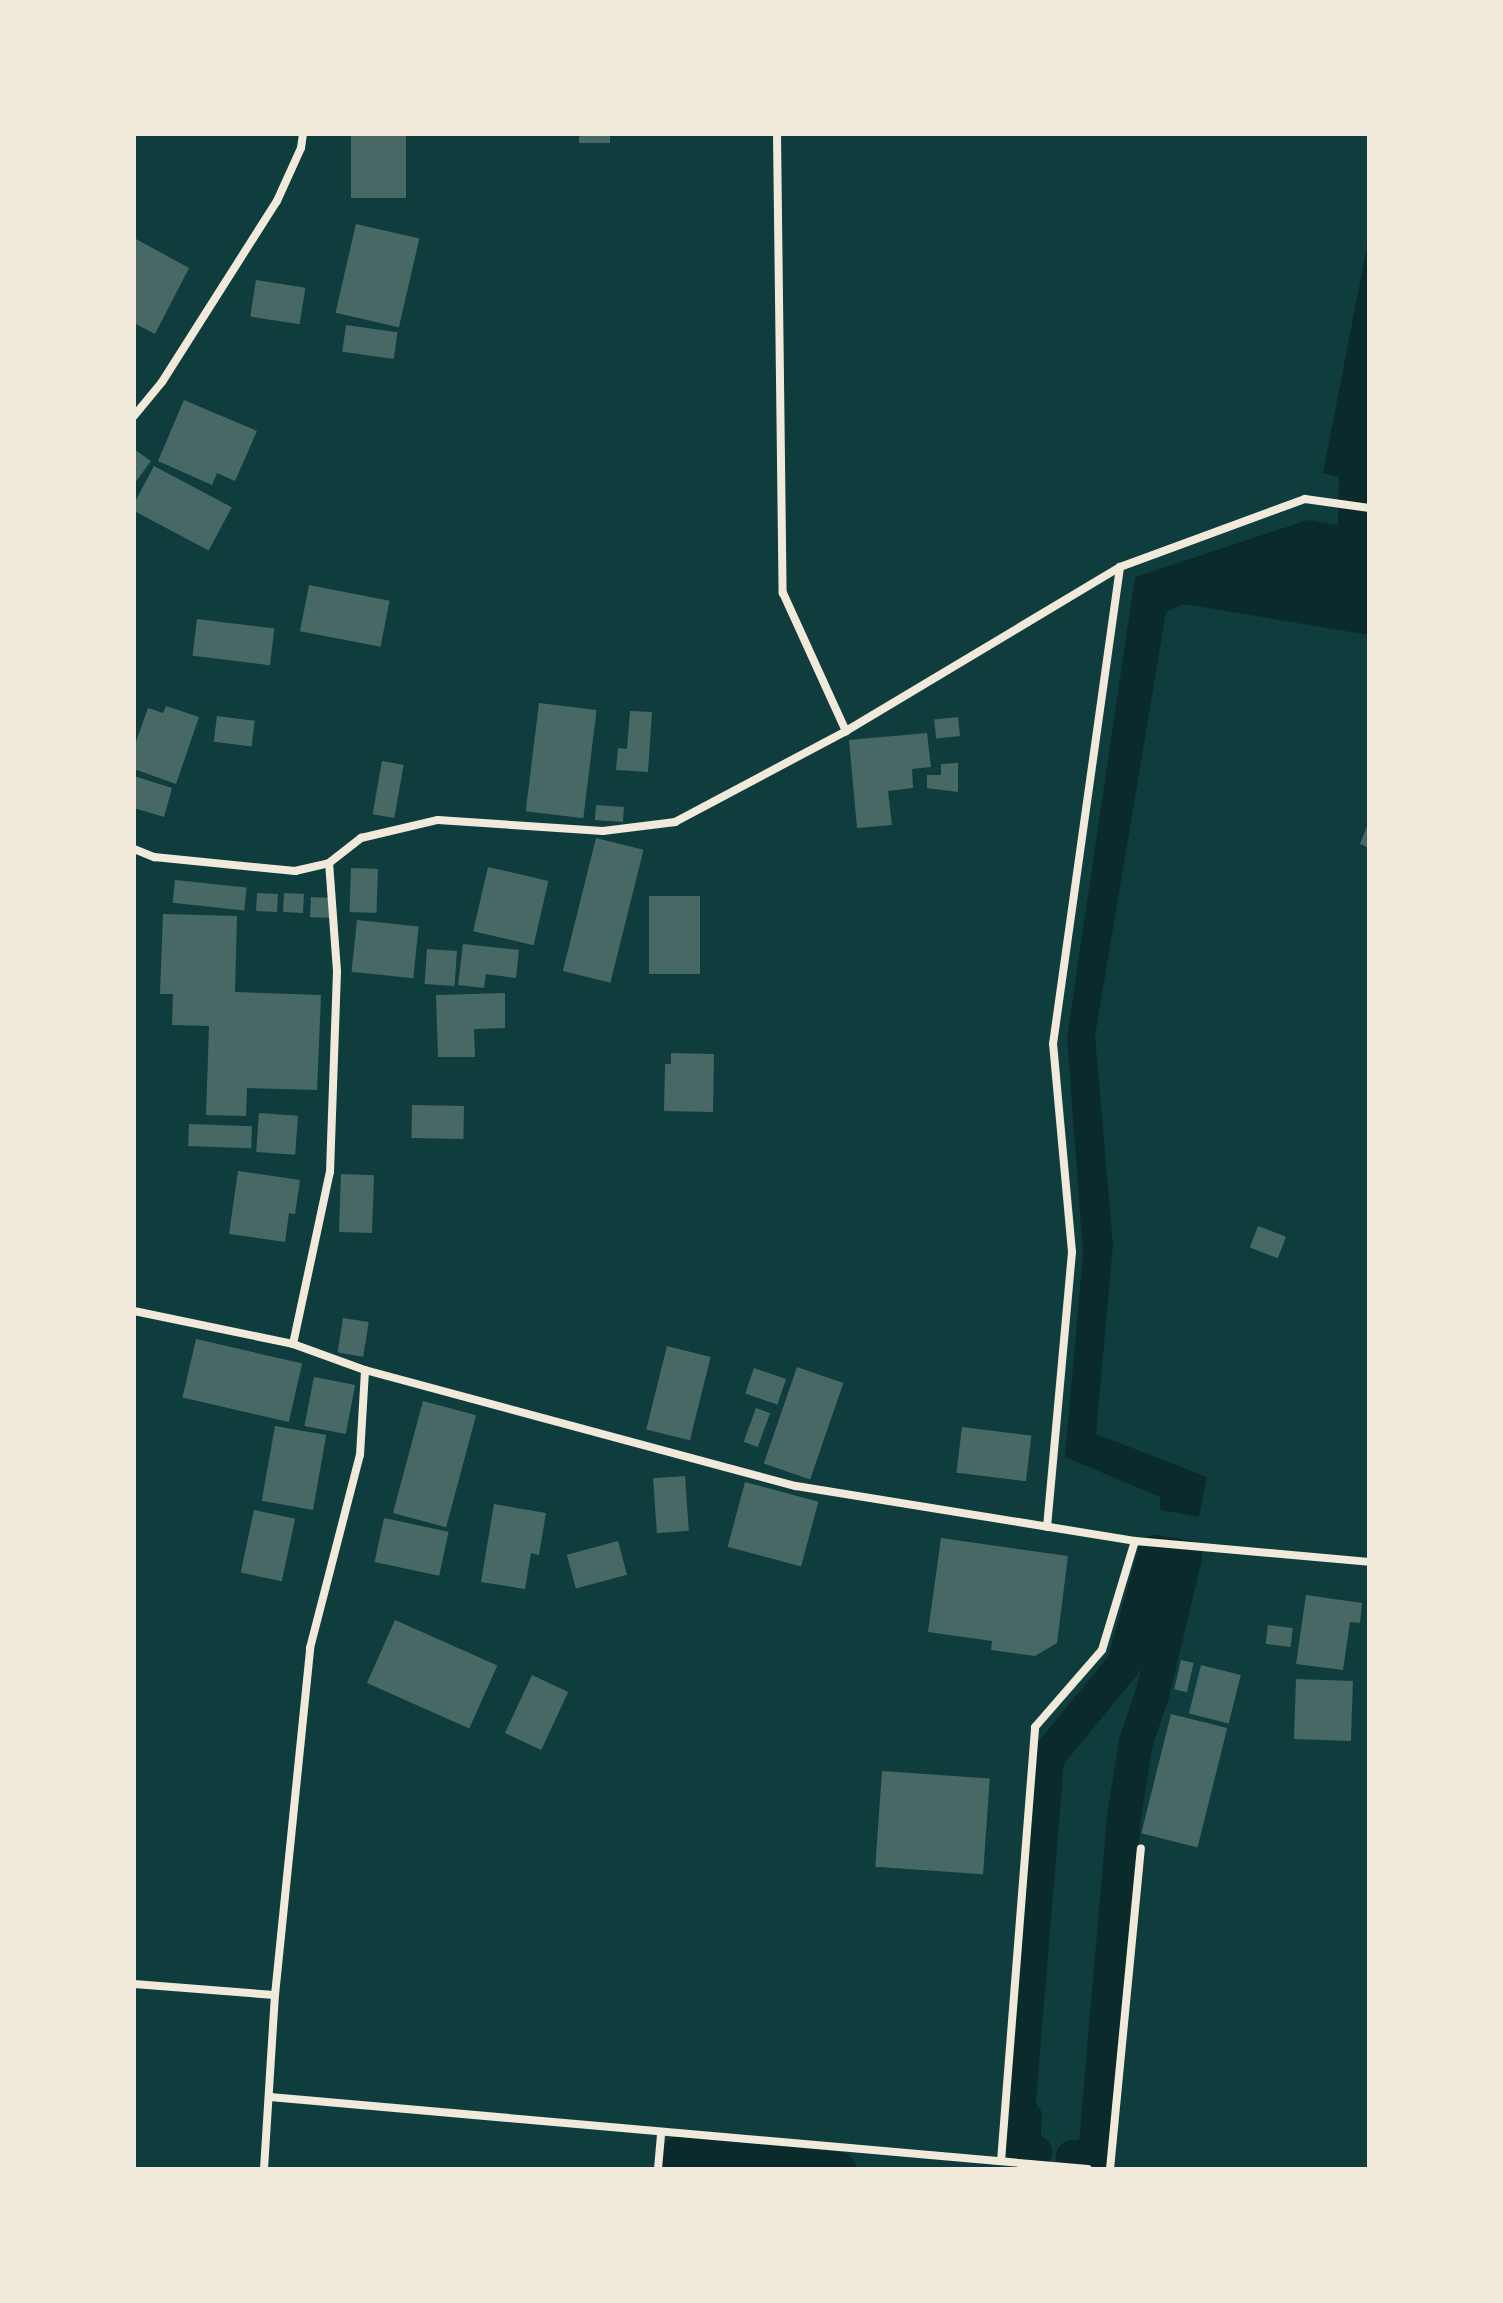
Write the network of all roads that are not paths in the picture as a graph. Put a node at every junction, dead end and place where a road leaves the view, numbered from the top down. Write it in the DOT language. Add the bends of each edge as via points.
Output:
graph roads {
  1 [pos="303,134"];
  2 [pos="777,134"];
  3 [pos="134,416"];
  4 [pos="1369,508"];
  5 [pos="1120,567"];
  6 [pos="846,731"];
  7 [pos="134,849"];
  8 [pos="329,863"];
  9 [pos="134,1311"];
  10 [pos="293,1344"];
  11 [pos="365,1370"];
  12 [pos="1047,1527"];
  13 [pos="1135,1541"];
  14 [pos="1369,1562"];
  15 [pos="1141,1848"];
  16 [pos="134,1984"];
  17 [pos="275,1995"];
  18 [pos="270,2097"];
  19 [pos="661,2132"];
  20 [pos="1001,2161"];
  21 [pos="1081,2168"];
  22 [pos="264,2169"];
  23 [pos="658,2169"];
  24 [pos="1088,2169"];
  25 [pos="1110,2169"];
  1 -- 3 [label="street" via="277,201 162,382"];
  2 -- 6 [label="street" via="783,593"];
  4 -- 5 [label="street" via="1305,499"];
  5 -- 6 [label="street"];
  5 -- 12 [label="street" via="1053,1044 1072,1252"];
  6 -- 8 [label="street" via="675,822 603,831 438,820 361,838"];
  7 -- 8 [label="street" via="154,857 295,871"];
  8 -- 10 [label="street" via="337,971 330,1172"];
  9 -- 10 [label="street"];
  10 -- 11 [label="street"];
  11 -- 12 [label="street" via="796,1486"];
  11 -- 17 [label="street" via="360,1455 310,1648"];
  12 -- 13 [label="street"];
  13 -- 14 [label="street"];
  13 -- 20 [label="street" via="1102,1650 1035,1727"];
  15 -- 25 [label="street"];
  16 -- 17 [label="street"];
  17 -- 18 [label="street"];
  18 -- 19 [label="street"];
  18 -- 22 [label="street"];
  19 -- 20 [label="street"];
  19 -- 23 [label="street"];
  20 -- 21 [label="street"];
  21 -- 24 [label="street"];
}
